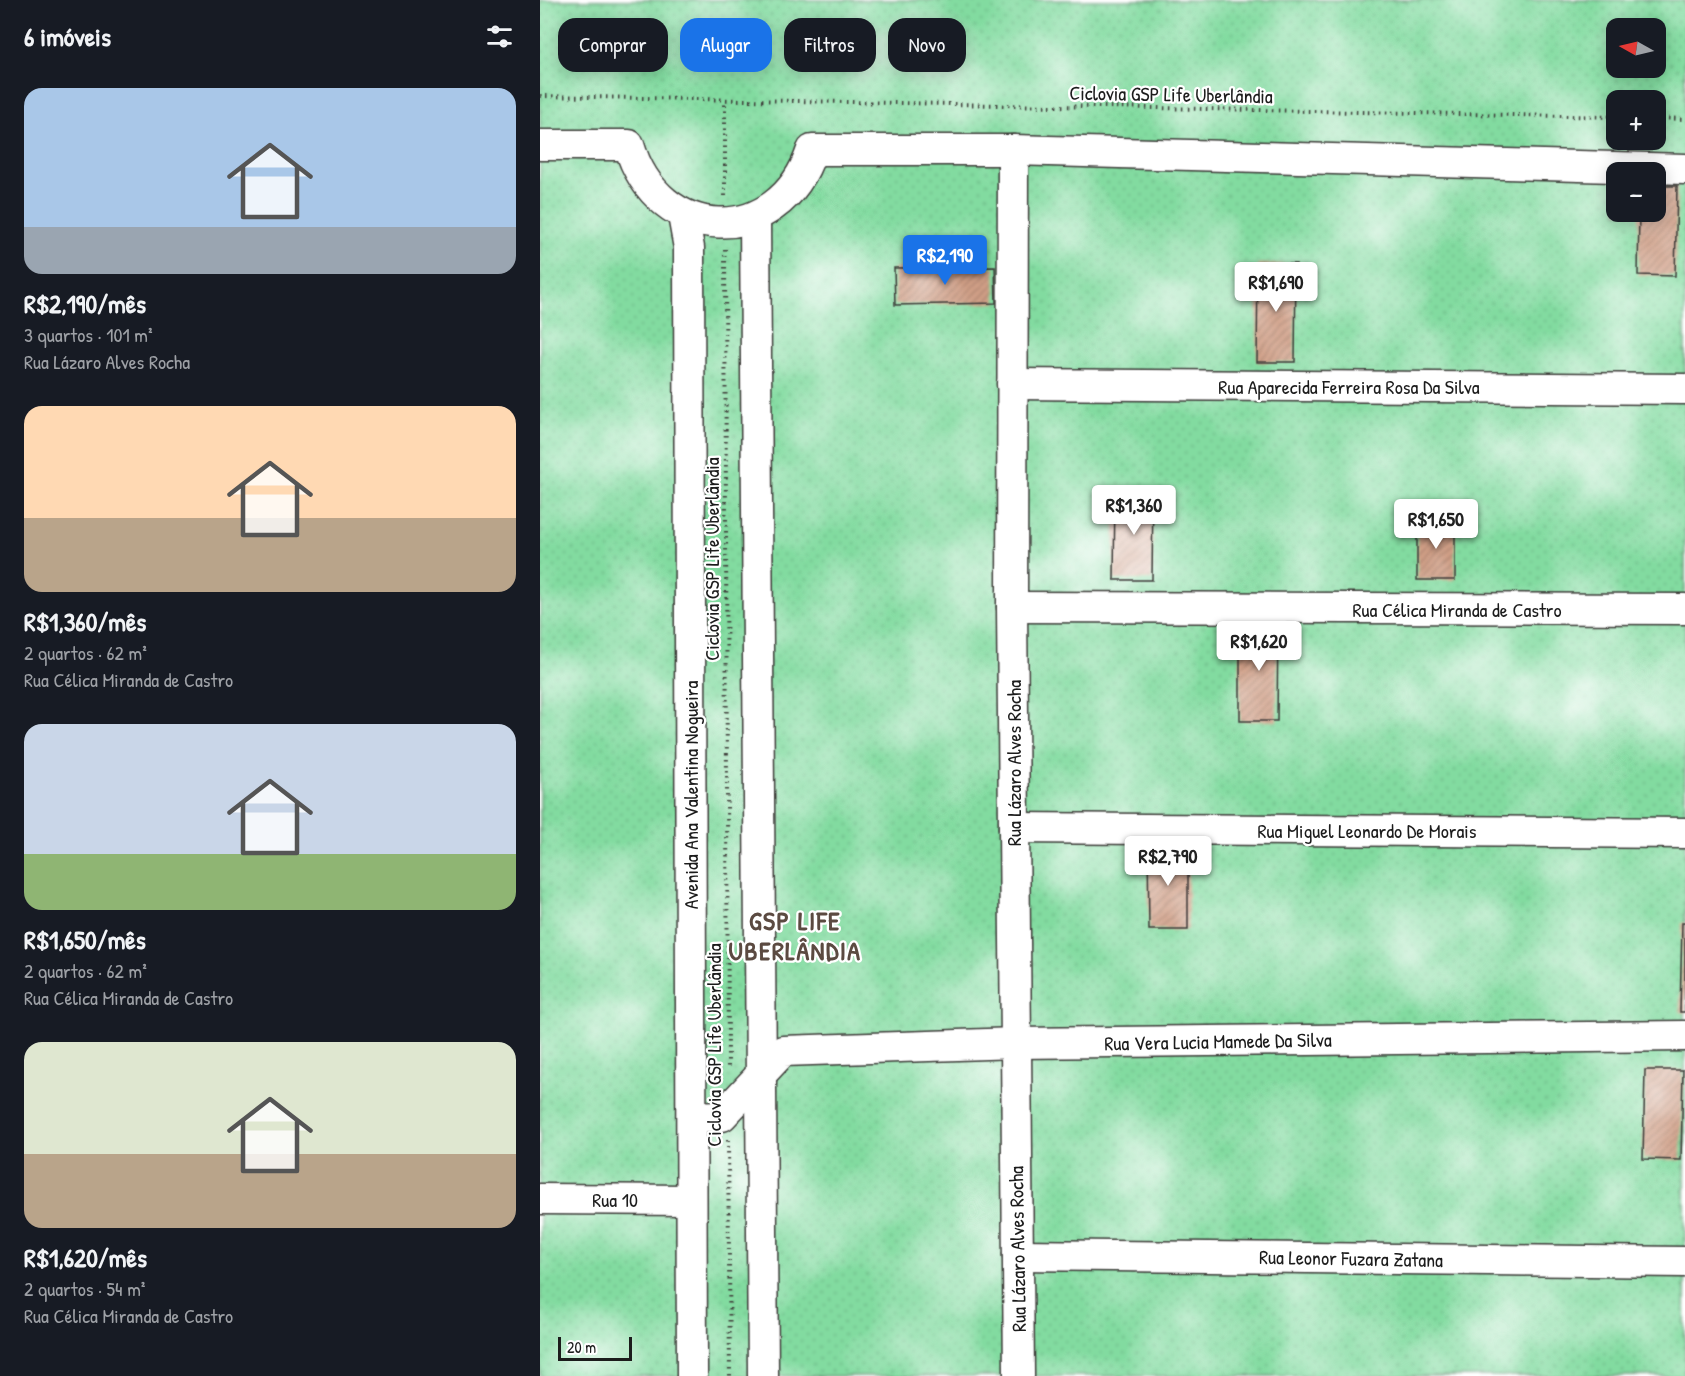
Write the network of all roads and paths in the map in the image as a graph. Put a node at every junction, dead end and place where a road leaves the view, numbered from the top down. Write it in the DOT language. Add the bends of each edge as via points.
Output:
graph roads {
  1 [pos="540,96"];
  2 [pos="725,101"];
  3 [pos="1606,117"];
  4 [pos="1666,118"];
  5 [pos="1685,119"];
  6 [pos="540,145"];
  7 [pos="1013,150"];
  8 [pos="1685,169"];
  9 [pos="684,215"];
  10 [pos="755,217"];
  11 [pos="725,222"];
  12 [pos="1012,384"];
  13 [pos="1685,389"];
  14 [pos="1012,608"];
  15 [pos="1685,609"];
  16 [pos="1014,828"];
  17 [pos="1685,833"];
  18 [pos="1685,1036"];
  19 [pos="1016,1043"];
  20 [pos="761,1075"];
  21 [pos="728,1109"];
  22 [pos="692,1117"];
  23 [pos="540,1199"];
  24 [pos="690,1200"];
  25 [pos="1018,1255"];
  26 [pos="1685,1262"];
  27 [pos="692,1376"];
  28 [pos="730,1376"];
  29 [pos="763,1376"];
  30 [pos="1019,1376"];
  1 -- 2 [label="path, Ciclovia GSP Life Uberlândia"];
  2 -- 3 [label="path, Ciclovia GSP Life Uberlândia"];
  2 -- 11 [label="path, Ciclovia GSP Life Uberlândia"];
  4 -- 5 [label="path"];
  6 -- 9 [label="street" via="629,145 642,179 668,206"];
  7 -- 8 [label="street"];
  7 -- 10 [label="street" via="812,150 798,183 771,209"];
  7 -- 12 [label="street, Rua Lázaro Alves Rocha"];
  9 -- 11 [label="street" via="701,221"];
  9 -- 22 [label="street, Avenida Ana Valentina Nogueira" via="689,248"];
  10 -- 11 [label="street"];
  10 -- 20 [label="street"];
  11 -- 21 [label="path, Ciclovia GSP Life Uberlândia"];
  12 -- 13 [label="street, Rua Aparecida Ferreira Rosa Da Silva"];
  12 -- 14 [label="street, Rua Lázaro Alves Rocha"];
  14 -- 15 [label="street, Rua Célica Miranda de Castro"];
  14 -- 16 [label="street, Rua Lázaro Alves Rocha"];
  16 -- 17 [label="street, Rua Miguel Leonardo De Morais"];
  16 -- 19 [label="street, Rua Lázaro Alves Rocha"];
  18 -- 19 [label="street, Rua Vera Lucia Mamede Da Silva"];
  19 -- 20 [label="street, Rua Vera Lucia Mamede Da Silva" via="783,1052"];
  19 -- 25 [label="street, Rua Lázaro Alves Rocha"];
  20 -- 21 [label="street, Rua Vera Lucia Mamede Da Silva"];
  20 -- 29 [label="street"];
  21 -- 22 [label="street" via="722,1116"];
  21 -- 28 [label="path, Ciclovia GSP Life Uberlândia"];
  22 -- 24 [label="street, Avenida Ana Valentina Nogueira"];
  23 -- 24 [label="street, Rua 10"];
  24 -- 27 [label="street, Avenida Ana Valentina Nogueira"];
  25 -- 26 [label="street, Rua Leonor Fuzara Zatana"];
  25 -- 30 [label="street, Rua Lázaro Alves Rocha"];
}
